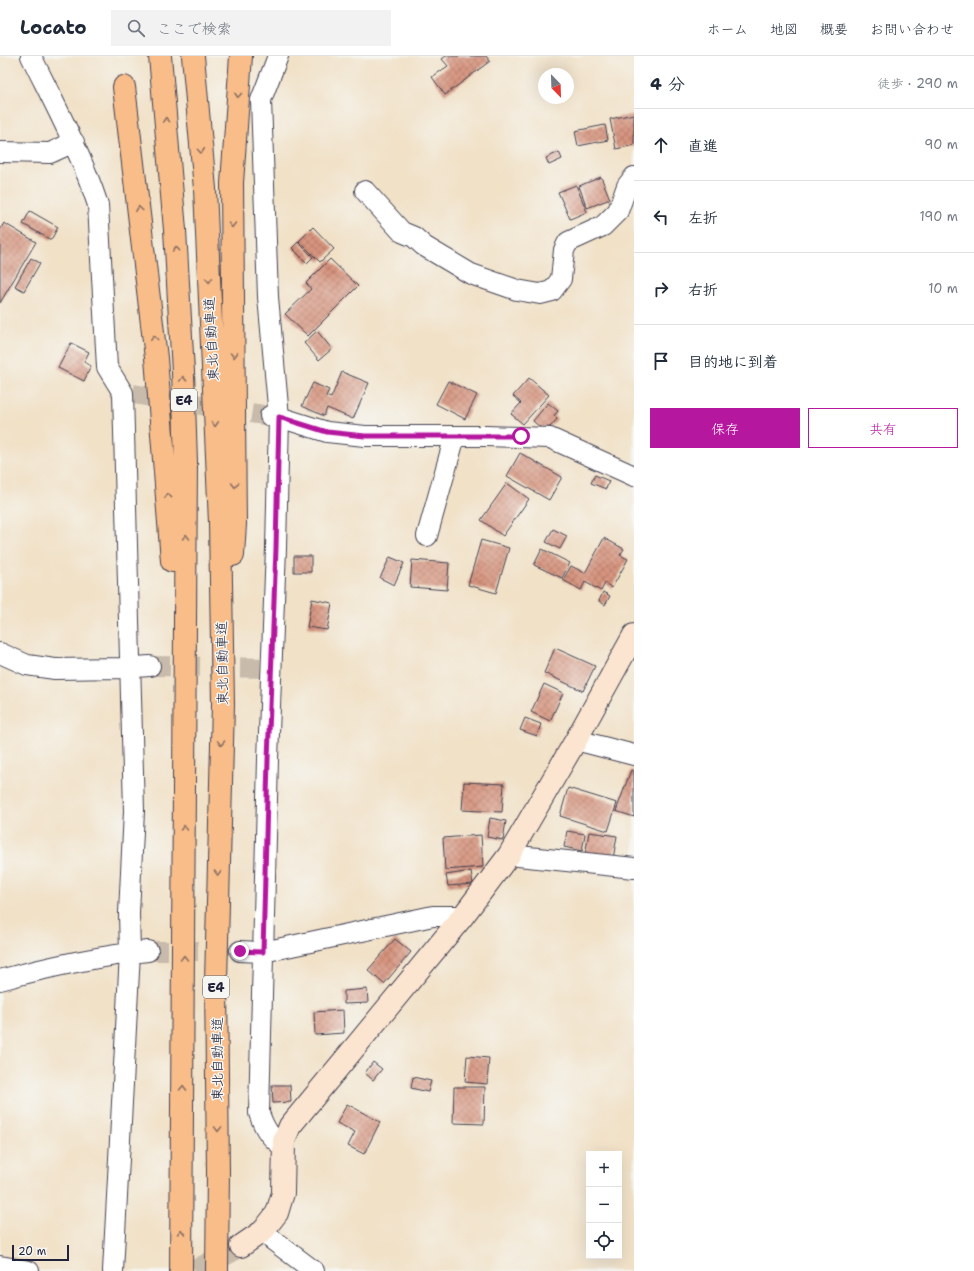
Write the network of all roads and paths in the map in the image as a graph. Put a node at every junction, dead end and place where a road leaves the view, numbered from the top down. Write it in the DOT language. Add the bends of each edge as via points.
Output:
graph roads {
  1 [pos="31,56"];
  2 [pos="160,56"];
  3 [pos="193,56"];
  4 [pos="241,56"];
  5 [pos="278,56"];
  6 [pos="124,87"];
  7 [pos="74,142"];
  8 [pos="0,152"];
  9 [pos="634,177"];
  10 [pos="365,191"];
  11 [pos="275,416"];
  12 [pos="456,436"];
  13 [pos="634,476"];
  14 [pos="427,536"];
  15 [pos="634,635"];
  16 [pos="0,653"];
  17 [pos="141,667"];
  18 [pos="223,704"];
  19 [pos="576,740"];
  20 [pos="185,744"];
  21 [pos="634,755"];
  22 [pos="509,855"];
  23 [pos="634,868"];
  24 [pos="463,916"];
  25 [pos="240,951"];
  26 [pos="139,952"];
  27 [pos="263,952"];
  28 [pos="0,980"];
  29 [pos="284,1147"];
  30 [pos="263,1231"];
  31 [pos="241,1246"];
  32 [pos="292,1264"];
  33 [pos="0,1266"];
  34 [pos="29,1271"];
  35 [pos="113,1271"];
  36 [pos="181,1271"];
  37 [pos="217,1271"];
  38 [pos="314,1271"];
  1 -- 7 [label="street"];
  20 -- 2 [label="highway, E4, one-way" via="186,462 175,230"];
  3 -- 18 [label="highway, 東北自動車道 / E4, one-way" via="205,190 220,523"];
  4 -- 18 [label="highway, one-way" via="232,183 235,524"];
  5 -- 11 [label="street" via="261,100"];
  20 -- 6 [label="highway, one-way" via="156,358"];
  7 -- 8 [label="street" via="50,153"];
  7 -- 17 [label="street" via="98,205 107,367 128,393"];
  9 -- 10 [label="street" via="627,186 618,211 603,226 568,242 564,250 561,278 552,290 540,294 516,290 471,274 402,232"];
  11 -- 12 [label="street" via="327,432 365,436"];
  11 -- 27 [label="street" via="276,548"];
  12 -- 13 [label="street" via="550,438"];
  12 -- 14 [label="street"];
  15 -- 19 [label="street"];
  16 -- 17 [label="street" via="27,665 55,669"];
  17 -- 26 [label="street" via="129,913"];
  18 -- 37 [label="highway, 東北自動車道 / E4, one-way" via="216,982"];
  19 -- 21 [label="street"];
  19 -- 22 [label="street"];
  36 -- 20 [label="highway, E4, one-way"];
  22 -- 23 [label="street"];
  22 -- 24 [label="street"];
  24 -- 27 [label="street" via="433,916"];
  24 -- 29 [label="street" via="290,1126"];
  25 -- 27 [label="street"];
  26 -- 28 [label="street" via="45,968"];
  26 -- 35 [label="street"];
  27 -- 29 [label="street" via="259,1113 269,1135"];
  29 -- 30 [label="street" via="283,1193 277,1213"];
  30 -- 31 [label="street"];
  30 -- 32 [label="street"];
  32 -- 38 [label="street"];
  33 -- 34 [label="street"];
}
